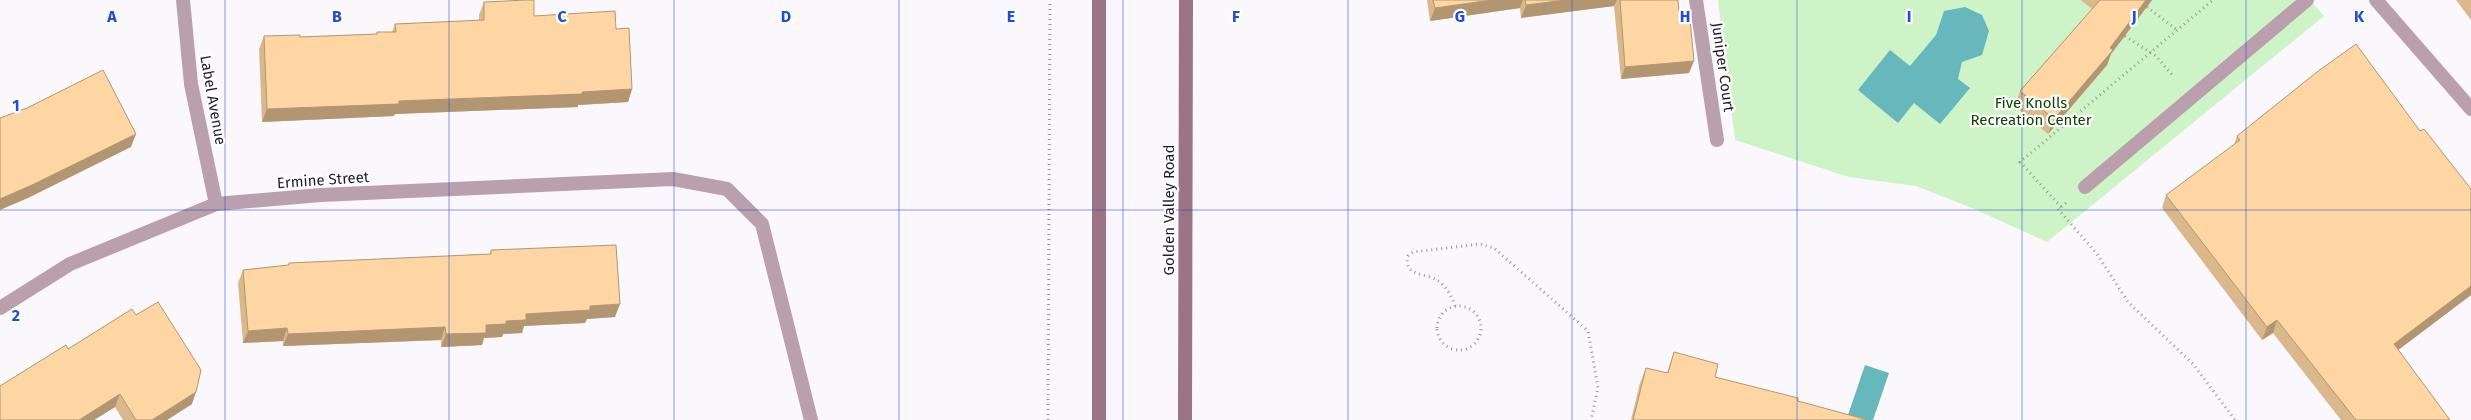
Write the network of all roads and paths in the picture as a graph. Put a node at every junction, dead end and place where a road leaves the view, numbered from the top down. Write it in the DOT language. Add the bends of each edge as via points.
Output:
graph roads {
  1 [pos="183,0"];
  2 [pos="1050,0"];
  3 [pos="1099,0"];
  4 [pos="1186,0"];
  5 [pos="1696,0"];
  6 [pos="2213,0"];
  7 [pos="2307,0"];
  8 [pos="2376,0"];
  9 [pos="2147,7"];
  10 [pos="2176,30"];
  11 [pos="2125,36"];
  12 [pos="2149,53"];
  13 [pos="2192,97"];
  14 [pos="2471,109"];
  15 [pos="1716,140"];
  16 [pos="2085,187"];
  17 [pos="216,204"];
  18 [pos="2061,207"];
  19 [pos="1455,306"];
  20 [pos="0,308"];
  21 [pos="811,420"];
  22 [pos="1048,420"];
  23 [pos="1099,420"];
  24 [pos="1185,420"];
  25 [pos="1591,420"];
  26 [pos="2235,420"];
  1 -- 17 [label="street, Label Avenue" via="190,84"];
  2 -- 22 [label="path"];
  3 -- 23 [label="main road"];
  4 -- 24 [label="main road, Golden Valley Road"];
  5 -- 15 [label="street, Juniper Court"];
  6 -- 10 [label="path"];
  7 -- 13 [label="street"];
  8 -- 14 [label="street"];
  9 -- 10 [label="path"];
  10 -- 12 [label="path"];
  11 -- 12 [label="path"];
  12 -- 13 [label="path" via="2156,56"];
  12 -- 18 [label="path" via="2020,162"];
  13 -- 16 [label="street"];
  16 -- 18 [label="path"];
  17 -- 20 [label="street, Ermine Street" via="70,264"];
  17 -- 21 [label="street, Ermine Street" via="321,195 673,179 727,189 762,224"];
  18 -- 26 [label="path" via="2058,209 2097,254 2128,302 2194,364"];
  19 -- 19 [label="path" via="1436,324 1438,338 1448,349 1465,350 1479,341 1478,315 1467,307"];
  19 -- 25 [label="path" via="1446,288 1438,281 1408,268 1408,256 1413,252 1480,244 1494,248 1588,331 1598,388"];
}
